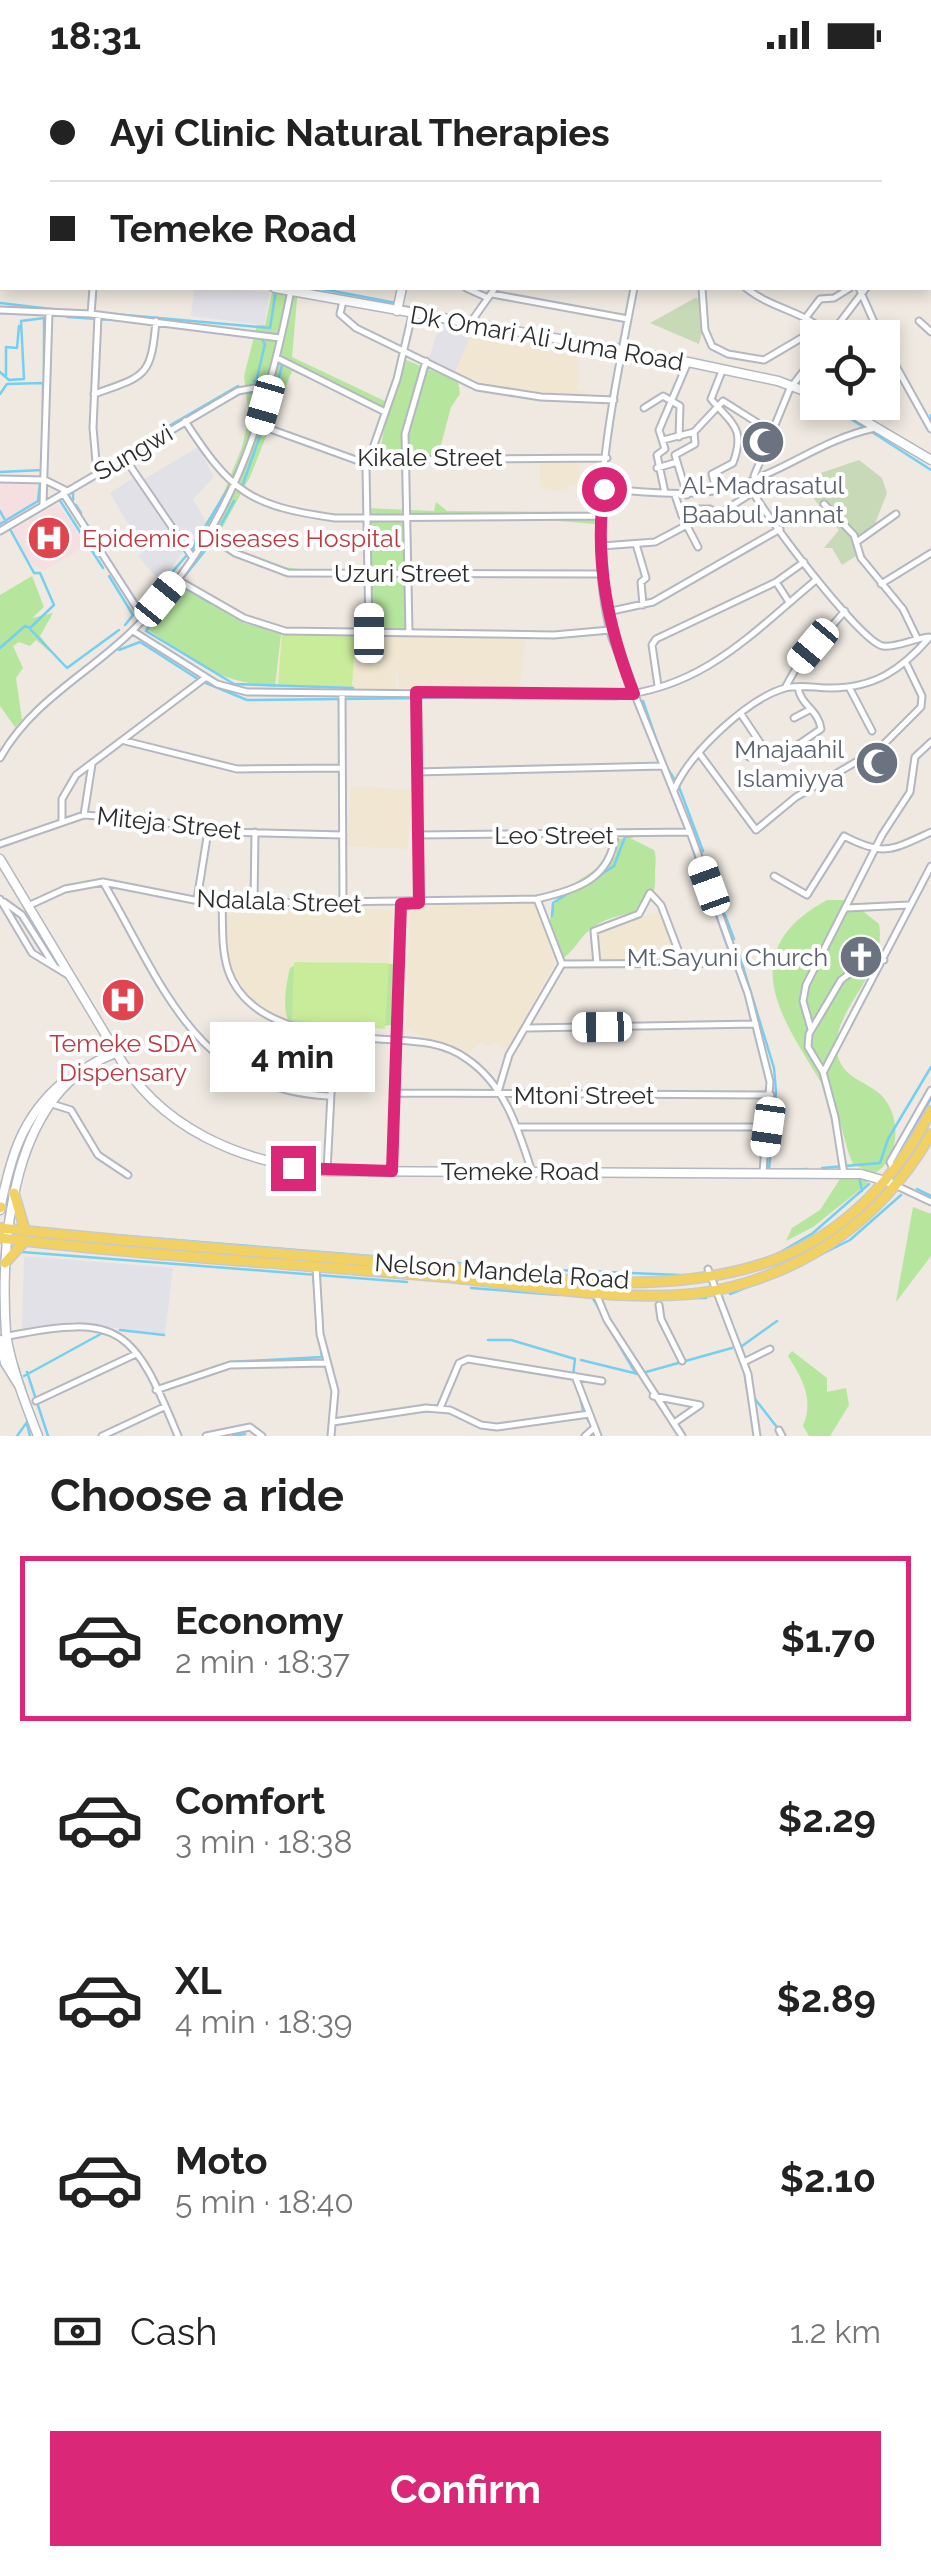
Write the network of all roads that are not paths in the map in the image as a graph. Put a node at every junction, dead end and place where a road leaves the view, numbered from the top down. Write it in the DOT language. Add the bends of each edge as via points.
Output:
graph roads {
  1 [pos="93,290"];
  2 [pos="291,290"];
  3 [pos="402,290"];
  4 [pos="634,290"];
  5 [pos="702,290"];
  6 [pos="749,290"];
  7 [pos="847,290"];
  8 [pos="861,290"];
  9 [pos="862,290"];
  10 [pos="492,293"];
  11 [pos="343,300"];
  12 [pos="0,310"];
  13 [pos="397,311"];
  14 [pos="48,312"];
  15 [pos="412,314"];
  16 [pos="807,316"];
  17 [pos="95,317"];
  18 [pos="628,319"];
  19 [pos="812,320"];
  20 [pos="841,320"];
  21 [pos="874,320"];
  22 [pos="919,321"];
  23 [pos="156,322"];
  24 [pos="470,325"];
  25 [pos="930,329"];
  26 [pos="282,338"];
  27 [pos="800,339"];
  28 [pos="404,350"];
  29 [pos="621,351"];
  30 [pos="277,358"];
  31 [pos="426,360"];
  32 [pos="688,362"];
  33 [pos="900,370"];
  34 [pos="722,371"];
  35 [pos="800,376"];
  36 [pos="271,385"];
  37 [pos="792,386"];
  38 [pos="800,389"];
  39 [pos="94,394"];
  40 [pos="614,400"];
  41 [pos="672,402"];
  42 [pos="644,408"];
  43 [pos="717,408"];
  44 [pos="385,412"];
  45 [pos="928,417"];
  46 [pos="861,420"];
  47 [pos="185,421"];
  48 [pos="259,424"];
  49 [pos="874,428"];
  50 [pos="931,430"];
  51 [pos="694,432"];
  52 [pos="775,434"];
  53 [pos="678,438"];
  54 [pos="663,440"];
  55 [pos="124,456"];
  56 [pos="607,458"];
  57 [pos="406,459"];
  58 [pos="931,460"];
  59 [pos="368,461"];
  60 [pos="677,462"];
  61 [pos="656,468"];
  62 [pos="97,473"];
  63 [pos="0,478"];
  64 [pos="45,480"];
  65 [pos="750,481"];
  66 [pos="236,488"];
  67 [pos="44,489"];
  68 [pos="604,489"];
  69 [pos="716,490"];
  70 [pos="65,492"];
  71 [pos="664,493"];
  72 [pos="752,493"];
  73 [pos="675,495"];
  74 [pos="687,495"];
  75 [pos="55,498"];
  76 [pos="824,504"];
  77 [pos="42,506"];
  78 [pos="404,514"];
  79 [pos="896,514"];
  80 [pos="682,515"];
  81 [pos="367,516"];
  82 [pos="601,516"];
  83 [pos="686,525"];
  84 [pos="780,529"];
  85 [pos="0,531"];
  86 [pos="209,536"];
  87 [pos="858,541"];
  88 [pos="636,544"];
  89 [pos="602,546"];
  90 [pos="698,547"];
  91 [pos="931,554"];
  92 [pos="193,558"];
  93 [pos="804,562"];
  94 [pos="370,573"];
  95 [pos="405,573"];
  96 [pos="603,574"];
  97 [pos="176,578"];
  98 [pos="816,580"];
  99 [pos="776,582"];
  100 [pos="881,584"];
  101 [pos="789,602"];
  102 [pos="644,606"];
  103 [pos="846,611"];
  104 [pos="607,612"];
  105 [pos="144,619"];
  106 [pos="133,630"];
  107 [pos="610,630"];
  108 [pos="409,632"];
  109 [pos="369,633"];
  110 [pos="930,637"];
  111 [pos="917,638"];
  112 [pos="907,664"];
  113 [pos="205,678"];
  114 [pos="658,686"];
  115 [pos="798,686"];
  116 [pos="849,687"];
  117 [pos="784,688"];
  118 [pos="416,692"];
  119 [pos="342,693"];
  120 [pos="634,694"];
  121 [pos="814,710"];
  122 [pos="742,714"];
  123 [pos="794,718"];
  124 [pos="872,731"];
  125 [pos="125,741"];
  126 [pos="931,742"];
  127 [pos="699,753"];
  128 [pos="783,755"];
  129 [pos="748,756"];
  130 [pos="0,758"];
  131 [pos="92,764"];
  132 [pos="664,766"];
  133 [pos="342,768"];
  134 [pos="416,772"];
  135 [pos="674,790"];
  136 [pos="84,815"];
  137 [pos="62,822"];
  138 [pos="208,831"];
  139 [pos="256,832"];
  140 [pos="690,832"];
  141 [pos="931,832"];
  142 [pos="417,835"];
  143 [pos="614,835"];
  144 [pos="343,836"];
  145 [pos="0,844"];
  146 [pos="874,850"];
  147 [pos="0,859"];
  148 [pos="931,866"];
  149 [pos="929,874"];
  150 [pos="774,876"];
  151 [pos="103,882"];
  152 [pos="0,900"];
  153 [pos="197,900"];
  154 [pos="537,900"];
  155 [pos="222,901"];
  156 [pos="254,903"];
  157 [pos="419,903"];
  158 [pos="401,904"];
  159 [pos="343,905"];
  160 [pos="911,905"];
  161 [pos="28,906"];
  162 [pos="848,908"];
  163 [pos="884,960"];
  164 [pos="683,963"];
  165 [pos="738,963"];
  166 [pos="562,964"];
  167 [pos="597,964"];
  168 [pos="56,969"];
  169 [pos="71,976"];
  170 [pos="756,1024"];
  171 [pos="526,1028"];
  172 [pos="811,1029"];
  173 [pos="334,1036"];
  174 [pos="397,1040"];
  175 [pos="107,1050"];
  176 [pos="823,1072"];
  177 [pos="931,1090"];
  178 [pos="397,1094"];
  179 [pos="498,1095"];
  180 [pos="770,1095"];
  181 [pos="328,1096"];
  182 [pos="49,1104"];
  183 [pos="931,1112"];
  184 [pos="517,1127"];
  185 [pos="768,1127"];
  186 [pos="931,1134"];
  187 [pos="531,1169"];
  188 [pos="327,1171"];
  189 [pos="392,1171"];
  190 [pos="896,1171"];
  191 [pos="762,1172"];
  192 [pos="844,1174"];
  193 [pos="128,1176"];
  194 [pos="892,1183"];
  195 [pos="14,1193"];
  196 [pos="931,1202"];
  197 [pos="0,1208"];
  198 [pos="3,1233"];
  199 [pos="25,1235"];
  200 [pos="5,1262"];
  201 [pos="316,1266"];
  202 [pos="710,1274"];
  203 [pos="714,1291"];
  204 [pos="596,1292"];
  205 [pos="660,1304"];
  206 [pos="3,1338"];
  207 [pos="770,1349"];
  208 [pos="136,1354"];
  209 [pos="682,1361"];
  210 [pos="744,1362"];
  211 [pos="327,1363"];
  212 [pos="575,1376"];
  213 [pos="602,1381"];
  214 [pos="156,1390"];
  215 [pos="653,1396"];
  216 [pos="36,1400"];
  217 [pos="164,1406"];
  218 [pos="440,1408"];
  219 [pos="589,1414"];
  220 [pos="333,1422"];
  221 [pos="674,1423"];
  222 [pos="594,1428"];
  223 [pos="38,1436"];
  224 [pos="102,1436"];
  225 [pos="178,1436"];
  226 [pos="206,1436"];
  227 [pos="262,1436"];
  228 [pos="331,1436"];
  229 [pos="585,1436"];
  230 [pos="598,1436"];
  231 [pos="682,1436"];
  232 [pos="757,1436"];
  1 -- 17 [label="street"];
  2 -- 11 [label="street, Dk Omari Ali Juma Road"];
  2 -- 26 [label="street"];
  3 -- 13 [label="street"];
  4 -- 18 [label="street"];
  5 -- 27 [label="street" via="705,330 722,352 764,360"];
  6 -- 16 [label="street"];
  7 -- 16 [label="street" via="820,299"];
  8 -- 20 [label="street"];
  9 -- 21 [label="street"];
  10 -- 18 [label="street"];
  10 -- 24 [label="street"];
  11 -- 13 [label="street, Dk Omari Ali Juma Road"];
  11 -- 28 [label="street" via="344,319"];
  12 -- 14 [label="street"];
  13 -- 15 [label="street, Dk Omari Ali Juma Road"];
  14 -- 17 [label="street"];
  14 -- 64 [label="street"];
  15 -- 24 [label="street, Dk Omari Ali Juma Road"];
  15 -- 28 [label="street"];
  16 -- 19 [label="street"];
  17 -- 23 [label="street"];
  17 -- 39 [label="street"];
  18 -- 29 [label="street"];
  22 -- 25 [label="street"];
  23 -- 26 [label="street"];
  23 -- 39 [label="street" via="146,372"];
  24 -- 29 [label="street, Dk Omari Ali Juma Road"];
  26 -- 30 [label="street"];
  28 -- 31 [label="street"];
  28 -- 44 [label="street"];
  29 -- 32 [label="street, Dk Omari Ali Juma Road"];
  29 -- 40 [label="street"];
  30 -- 36 [label="street"];
  30 -- 44 [label="street"];
  31 -- 40 [label="street" via="498,392"];
  31 -- 57 [label="street" via="408,417"];
  32 -- 34 [label="street, Dk Omari Ali Juma Road"];
  32 -- 41 [label="street"];
  33 -- 45 [label="street"];
  34 -- 37 [label="street, Dk Omari Ali Juma Road"];
  34 -- 43 [label="street" via="712,388"];
  35 -- 37 [label="street"];
  36 -- 47 [label="street, Sungwi" via="238,391"];
  36 -- 48 [label="street"];
  37 -- 38 [label="street, Dk Omari Ali Juma Road"];
  37 -- 52 [label="street"];
  39 -- 62 [label="street"];
  40 -- 56 [label="street"];
  41 -- 42 [label="street" via="663,396"];
  41 -- 53 [label="street" via="680,407"];
  41 -- 54 [label="street" via="660,424"];
  43 -- 51 [label="street"];
  43 -- 52 [label="street" via="724,402"];
  43 -- 69 [label="street" via="740,440 733,463 712,474"];
  44 -- 59 [label="street"];
  45 -- 50 [label="street"];
  46 -- 49 [label="street"];
  47 -- 55 [label="street, Sungwi"];
  47 -- 66 [label="street"];
  48 -- 59 [label="street, Kikale Street"];
  48 -- 66 [label="street"];
  49 -- 58 [label="street"];
  49 -- 65 [label="street" via="828,440"];
  51 -- 53 [label="street"];
  51 -- 60 [label="street" via="696,444 675,454"];
  52 -- 65 [label="street"];
  53 -- 54 [label="street"];
  54 -- 61 [label="street"];
  55 -- 62 [label="street, Sungwi"];
  55 -- 92 [label="street"];
  56 -- 57 [label="street, Kikale Street"];
  56 -- 68 [label="street"];
  57 -- 59 [label="street, Kikale Street"];
  57 -- 78 [label="street"];
  59 -- 81 [label="street"];
  60 -- 61 [label="street"];
  60 -- 74 [label="street"];
  61 -- 71 [label="street"];
  62 -- 70 [label="street, Sungwi"];
  63 -- 64 [label="street"];
  64 -- 67 [label="street"];
  64 -- 70 [label="street"];
  65 -- 69 [label="street"];
  65 -- 72 [label="street"];
  66 -- 81 [label="street" via="296,513"];
  66 -- 86 [label="street"];
  67 -- 75 [label="street"];
  67 -- 77 [label="street"];
  68 -- 71 [label="street"];
  68 -- 82 [label="street"];
  69 -- 74 [label="street"];
  70 -- 75 [label="street, Sungwi"];
  70 -- 105 [label="street"];
  71 -- 73 [label="street"];
  72 -- 80 [label="street" via="717,516 696,508"];
  72 -- 84 [label="street"];
  73 -- 74 [label="street"];
  73 -- 80 [label="street"];
  75 -- 77 [label="street, Sungwi"];
  76 -- 87 [label="street"];
  77 -- 85 [label="street, Sungwi"];
  78 -- 81 [label="street"];
  78 -- 82 [label="street"];
  78 -- 95 [label="street"];
  79 -- 87 [label="street"];
  80 -- 83 [label="street"];
  81 -- 94 [label="street"];
  82 -- 89 [label="street"];
  83 -- 88 [label="street" via="659,541"];
  83 -- 90 [label="street"];
  84 -- 93 [label="street"];
  84 -- 102 [label="street"];
  86 -- 92 [label="street"];
  86 -- 94 [label="street, Uzuri Street" via="270,568"];
  87 -- 100 [label="street" via="861,558"];
  88 -- 89 [label="street"];
  88 -- 102 [label="street" via="646,578"];
  89 -- 96 [label="street"];
  91 -- 100 [label="street"];
  92 -- 97 [label="street"];
  93 -- 98 [label="street"];
  93 -- 99 [label="street"];
  94 -- 95 [label="street, Uzuri Street"];
  94 -- 109 [label="street"];
  95 -- 96 [label="street, Uzuri Street"];
  95 -- 108 [label="street"];
  96 -- 104 [label="street"];
  97 -- 105 [label="street"];
  97 -- 109 [label="street" via="259,624"];
  98 -- 101 [label="street"];
  98 -- 103 [label="street"];
  99 -- 101 [label="street"];
  99 -- 114 [label="street" via="656,638"];
  100 -- 111 [label="street"];
  101 -- 114 [label="street" via="726,658"];
  102 -- 104 [label="street"];
  103 -- 111 [label="street" via="881,646"];
  103 -- 117 [label="street"];
  104 -- 107 [label="street"];
  105 -- 106 [label="street"];
  106 -- 113 [label="street"];
  106 -- 130 [label="street" via="32,712"];
  107 -- 108 [label="street"];
  107 -- 120 [label="street"];
  108 -- 109 [label="street"];
  110 -- 111 [label="street"];
  110 -- 112 [label="street"];
  112 -- 116 [label="street"];
  112 -- 127 [label="street" via="921,707 880,748 796,797 756,830"];
  113 -- 119 [label="street" via="248,692"];
  113 -- 125 [label="street"];
  114 -- 120 [label="street"];
  115 -- 116 [label="street"];
  115 -- 117 [label="street"];
  115 -- 121 [label="street" via="800,699"];
  116 -- 124 [label="street"];
  117 -- 122 [label="street"];
  118 -- 119 [label="street"];
  118 -- 120 [label="street"];
  118 -- 134 [label="street"];
  119 -- 133 [label="street"];
  120 -- 132 [label="street"];
  121 -- 123 [label="street"];
  121 -- 128 [label="street" via="820,734"];
  122 -- 127 [label="street"];
  122 -- 129 [label="street" via="760,744"];
  125 -- 131 [label="street"];
  125 -- 133 [label="street" via="236,768"];
  126 -- 146 [label="street" via="915,757 912,786"];
  127 -- 135 [label="street"];
  131 -- 136 [label="street"];
  131 -- 137 [label="street" via="65,792"];
  132 -- 134 [label="street"];
  132 -- 135 [label="street"];
  133 -- 144 [label="street"];
  134 -- 142 [label="street"];
  135 -- 140 [label="street"];
  136 -- 137 [label="street, Miteja Street"];
  136 -- 138 [label="street, Miteja Street"];
  137 -- 145 [label="street, Miteja Street"];
  138 -- 139 [label="street, Miteja Street"];
  138 -- 153 [label="street"];
  139 -- 144 [label="street, Miteja Street"];
  139 -- 156 [label="street"];
  140 -- 143 [label="street, Leo Street"];
  140 -- 165 [label="street"];
  141 -- 146 [label="street" via="894,849"];
  142 -- 143 [label="street, Leo Street"];
  142 -- 157 [label="street"];
  143 -- 154 [label="street, Ndalala Street" via="602,872"];
  144 -- 159 [label="street"];
  146 -- 150 [label="street" via="844,836 808,896"];
  146 -- 162 [label="street"];
  147 -- 161 [label="street"];
  148 -- 149 [label="street"];
  149 -- 160 [label="street"];
  151 -- 153 [label="street, Ndalala Street"];
  151 -- 161 [label="street, Ndalala Street"];
  151 -- 181 [label="street" via="171,1005 208,1051 264,1085"];
  152 -- 168 [label="street" via="22,915"];
  152 -- 168 [label="street" via="32,953"];
  153 -- 155 [label="street, Ndalala Street"];
  154 -- 157 [label="street, Ndalala Street"];
  154 -- 166 [label="street"];
  155 -- 156 [label="street, Ndalala Street"];
  155 -- 173 [label="street" via="224,949 235,984 265,1014"];
  156 -- 159 [label="street, Ndalala Street"];
  157 -- 158 [label="street, Ndalala Street"];
  158 -- 159 [label="street, Ndalala Street"];
  158 -- 174 [label="street"];
  160 -- 162 [label="street"];
  160 -- 163 [label="street"];
  161 -- 169 [label="street"];
  162 -- 172 [label="street" via="803,993"];
  163 -- 172 [label="street" via="841,980"];
  163 -- 176 [label="street"];
  164 -- 165 [label="street"];
  164 -- 167 [label="street"];
  164 -- 167 [label="street" via="650,893 640,914 594,931"];
  165 -- 170 [label="street"];
  166 -- 167 [label="street"];
  166 -- 171 [label="street"];
  168 -- 169 [label="street"];
  169 -- 175 [label="street"];
  170 -- 171 [label="street"];
  170 -- 180 [label="street"];
  171 -- 179 [label="street" via="502,1070"];
  172 -- 176 [label="street" via="808,1047"];
  173 -- 174 [label="street"];
  173 -- 181 [label="street"];
  174 -- 178 [label="street"];
  174 -- 179 [label="street" via="464,1056"];
  175 -- 182 [label="street"];
  175 -- 188 [label="street, Temeke Road" via="166,1112 212,1141 268,1163"];
  175 -- 197 [label="street" via="27,1120"];
  176 -- 192 [label="street"];
  177 -- 190 [label="street" via="890,1162"];
  178 -- 179 [label="street, Mtoni Street"];
  178 -- 189 [label="street"];
  179 -- 180 [label="street, Mtoni Street"];
  179 -- 184 [label="street"];
  180 -- 185 [label="street"];
  181 -- 188 [label="street"];
  182 -- 193 [label="street" via="70,1110 98,1155"];
  182 -- 195 [label="street"];
  183 -- 190 [label="main road, Nelson Mandela Road"];
  184 -- 185 [label="street"];
  184 -- 187 [label="street"];
  185 -- 191 [label="street"];
  186 -- 194 [label="main road, Nelson Mandela Road"];
  187 -- 189 [label="street, Temeke Road"];
  187 -- 191 [label="street, Temeke Road"];
  188 -- 189 [label="street, Temeke Road"];
  190 -- 194 [label="main road, Nelson Mandela Road"];
  191 -- 192 [label="street, Temeke Road"];
  192 -- 194 [label="street, Temeke Road"];
  194 -- 196 [label="street"];
  194 -- 202 [label="main road, Nelson Mandela Road" via="799,1250"];
  194 -- 203 [label="main road, Nelson Mandela Road" via="858,1225 802,1261"];
  195 -- 198 [label="street"];
  195 -- 199 [label="main road"];
  198 -- 199 [label="main road, Nelson Mandela Road"];
  198 -- 200 [label="street"];
  199 -- 200 [label="main road"];
  199 -- 201 [label="main road, Nelson Mandela Road"];
  199 -- 202 [label="main road, Nelson Mandela Road" via="594,1280"];
  200 -- 206 [label="street"];
  201 -- 204 [label="main road, Nelson Mandela Road"];
  201 -- 211 [label="street"];
  202 -- 203 [label="street"];
  203 -- 204 [label="main road, Nelson Mandela Road"];
  203 -- 210 [label="street"];
  204 -- 215 [label="street"];
  205 -- 209 [label="street"];
  206 -- 208 [label="street" via="87,1324 115,1332"];
  206 -- 223 [label="street" via="5,1363 23,1390"];
  207 -- 210 [label="street"];
  208 -- 214 [label="street"];
  208 -- 216 [label="street"];
  210 -- 232 [label="street"];
  211 -- 214 [label="street" via="230,1366"];
  211 -- 220 [label="street" via="335,1391"];
  212 -- 213 [label="street"];
  212 -- 218 [label="street" via="468,1358 459,1363"];
  212 -- 219 [label="street"];
  214 -- 217 [label="street"];
  215 -- 221 [label="street"];
  215 -- 221 [label="street" via="700,1404"];
  217 -- 224 [label="street"];
  217 -- 225 [label="street"];
  218 -- 219 [label="street" via="496,1427"];
  218 -- 220 [label="street"];
  219 -- 222 [label="street"];
  220 -- 228 [label="street"];
  221 -- 231 [label="street"];
  222 -- 229 [label="street"];
  222 -- 230 [label="street"];
  226 -- 227 [label="street" via="250,1428"];
}
